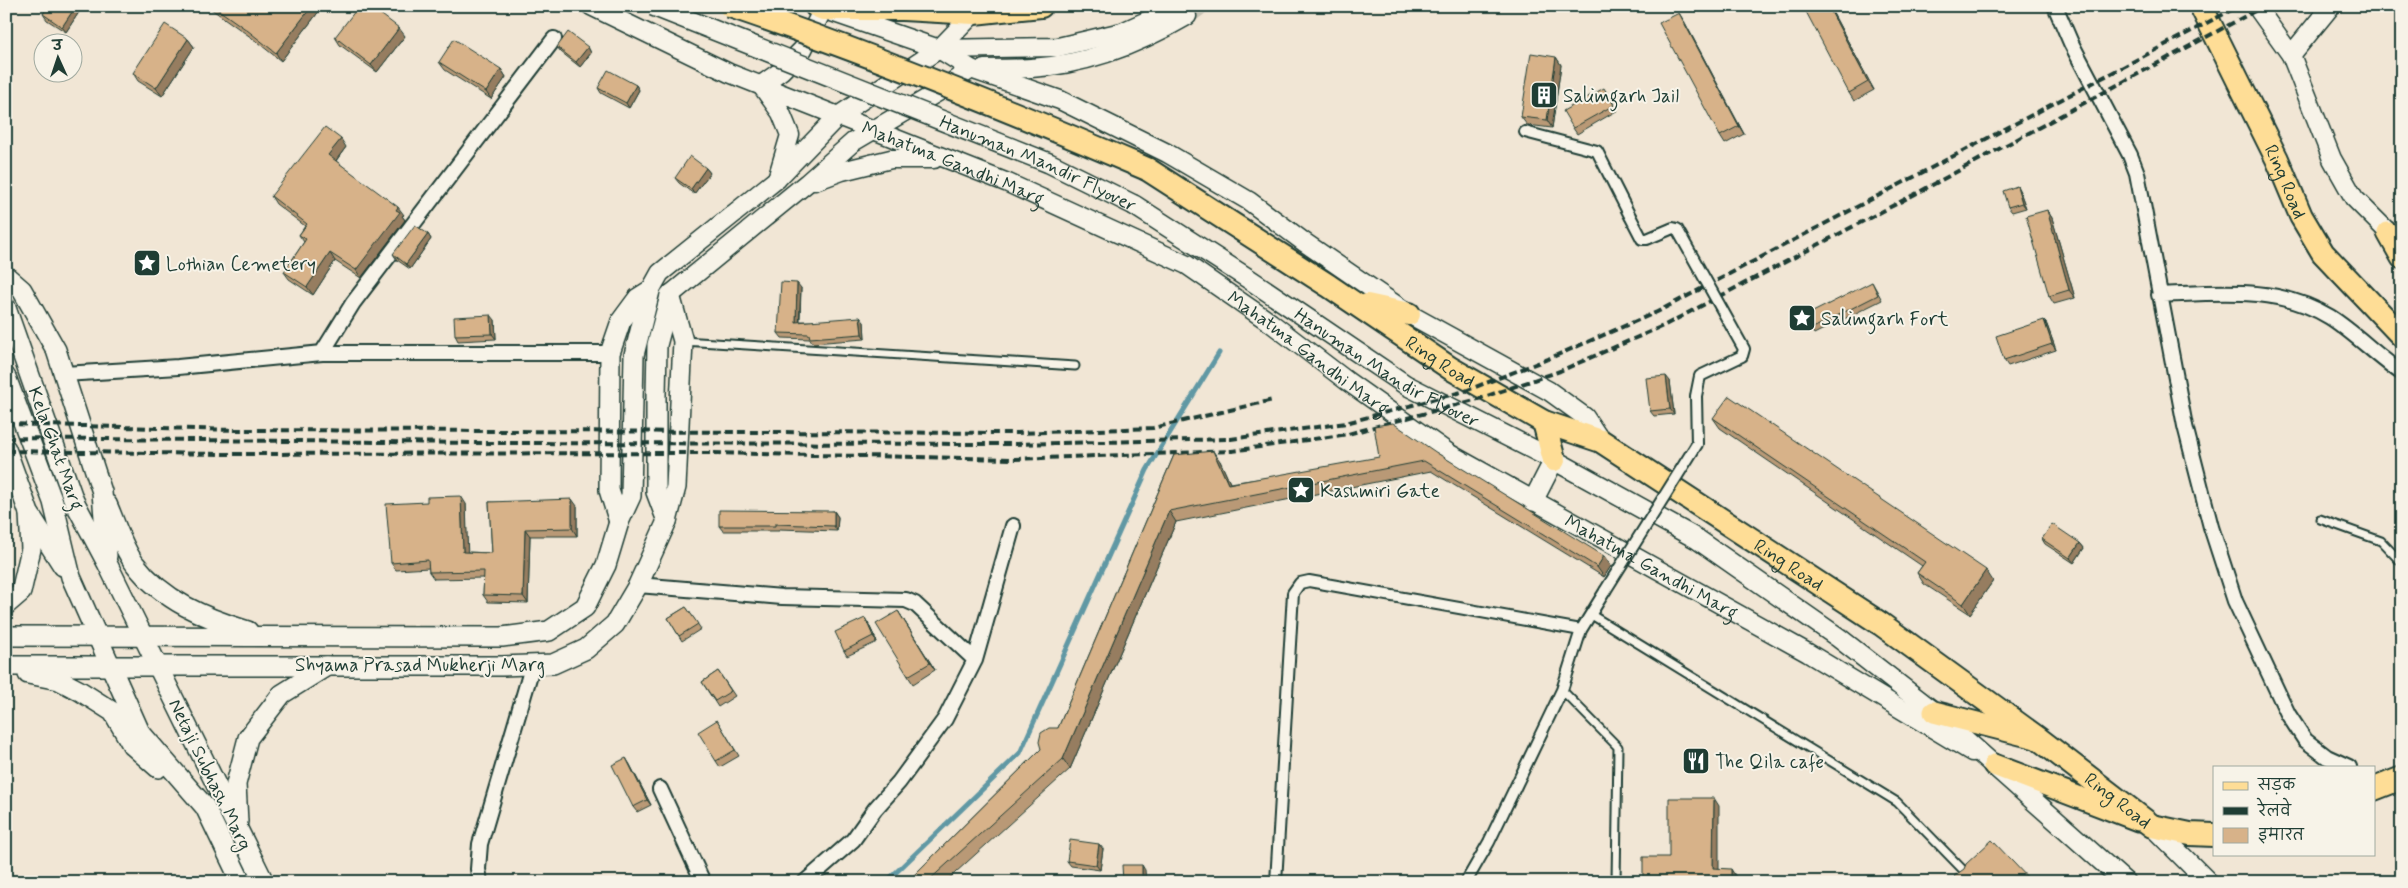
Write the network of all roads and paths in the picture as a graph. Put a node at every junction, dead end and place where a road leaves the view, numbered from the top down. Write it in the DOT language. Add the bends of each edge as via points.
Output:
graph roads {
  1 [pos="592,6"];
  2 [pos="653,6"];
  3 [pos="730,6"];
  4 [pos="1041,6"];
  5 [pos="2055,6"];
  6 [pos="2201,6"];
  7 [pos="2256,6"];
  8 [pos="2330,6"];
  9 [pos="820,8"];
  10 [pos="903,8"];
  11 [pos="1183,11"];
  12 [pos="974,13"];
  13 [pos="554,39"];
  14 [pos="939,49"];
  15 [pos="2291,55"];
  16 [pos="971,69"];
  17 [pos="761,85"];
  18 [pos="838,116"];
  19 [pos="875,130"];
  20 [pos="1525,132"];
  21 [pos="942,159"];
  22 [pos="777,179"];
  23 [pos="807,183"];
  24 [pos="2395,239"];
  25 [pos="2402,258"];
  26 [pos="6,276"];
  27 [pos="650,291"];
  28 [pos="670,295"];
  29 [pos="2159,295"];
  30 [pos="1353,302"];
  31 [pos="6,308"];
  32 [pos="1409,314"];
  33 [pos="2402,336"];
  34 [pos="683,341"];
  35 [pos="610,352"];
  36 [pos="322,353"];
  37 [pos="1075,366"];
  38 [pos="2402,373"];
  39 [pos="64,374"];
  40 [pos="6,377"];
  41 [pos="1544,422"];
  42 [pos="1601,441"];
  43 [pos="6,449"];
  44 [pos="1554,460"];
  45 [pos="102,492"];
  46 [pos="1533,501"];
  47 [pos="29,513"];
  48 [pos="2320,519"];
  49 [pos="667,521"];
  50 [pos="619,522"];
  51 [pos="1013,526"];
  52 [pos="108,563"];
  53 [pos="2402,563"];
  54 [pos="71,578"];
  55 [pos="638,585"];
  56 [pos="6,605"];
  57 [pos="1590,614"];
  58 [pos="1581,630"];
  59 [pos="6,636"];
  60 [pos="97,637"];
  61 [pos="144,637"];
  62 [pos="268,637"];
  63 [pos="975,660"];
  64 [pos="533,664"];
  65 [pos="110,665"];
  66 [pos="158,665"];
  67 [pos="6,666"];
  68 [pos="326,666"];
  69 [pos="6,670"];
  70 [pos="1562,690"];
  71 [pos="1934,712"];
  72 [pos="2039,739"];
  73 [pos="1994,765"];
  74 [pos="2347,766"];
  75 [pos="2376,775"];
  76 [pos="2399,779"];
  77 [pos="2376,789"];
  78 [pos="660,790"];
  79 [pos="205,807"];
  80 [pos="2152,826"];
  81 [pos="238,829"];
  82 [pos="2213,835"];
  83 [pos="1968,875"];
  84 [pos="241,882"];
  85 [pos="264,882"];
  86 [pos="480,882"];
  87 [pos="703,882"];
  88 [pos="805,882"];
  89 [pos="1276,882"];
  90 [pos="1466,882"];
  91 [pos="1616,882"];
  92 [pos="2125,882"];
  93 [pos="2208,882"];
  1 -- 17 [label="street, Mahatma Gandhi Marg" via="729,73"];
  2 -- 44 [label="main road, Hanuman Mandir Flyover, bridge" via="1049,162 1134,205 1406,385"];
  3 -- 30 [label="highway, Hanuman Mandir Flyover, bridge" via="831,40 1147,168"];
  4 -- 12 [label="highway"];
  5 -- 29 [label="street" via="2137,173"];
  6 -- 33 [label="highway, Ring Road" via="2277,159 2301,216 2323,253"];
  7 -- 15 [label="street"];
  8 -- 15 [label="street"];
  9 -- 10 [label="highway"];
  9 -- 14 [label="street"];
  9 -- 17 [label="street" via="803,49"];
  10 -- 12 [label="highway"];
  11 -- 14 [label="street" via="1122,32 1058,46"];
  11 -- 16 [label="street" via="1152,37 1108,53 1032,68"];
  12 -- 14 [label="street, Shyama Prasad Mukherji Marg"];
  13 -- 36 [label="street" via="353,303"];
  14 -- 16 [label="street"];
  14 -- 18 [label="street, Shyama Prasad Mukherji Marg"];
  15 -- 24 [label="street" via="2332,159 2354,198"];
  16 -- 19 [label="street"];
  16 -- 32 [label="street" via="1060,100 1167,153 1249,200"];
  17 -- 18 [label="street, Mahatma Gandhi Marg"];
  17 -- 22 [label="street" via="781,113 790,135"];
  18 -- 19 [label="street, Mahatma Gandhi Marg"];
  18 -- 22 [label="street, Shyama Prasad Mukherji Marg"];
  19 -- 21 [label="street, Mahatma Gandhi Marg"];
  19 -- 23 [label="street" via="853,142"];
  20 -- 57 [label="street, bridge" via="1597,151 1642,239 1677,229 1744,349 1742,356 1700,376 1696,396 1697,444"];
  21 -- 23 [label="street" via="891,159"];
  21 -- 46 [label="street, Mahatma Gandhi Marg" via="1008,183 1187,265 1450,454"];
  22 -- 27 [label="street, Shyama Prasad Mukherji Marg" via="660,273"];
  23 -- 28 [label="street"];
  24 -- 25 [label="main road"];
  26 -- 39 [label="main road" via="22,290 56,350"];
  27 -- 28 [label="main road"];
  27 -- 35 [label="main road, Shyama Prasad Mukherji Marg" via="638,298 621,321"];
  27 -- 50 [label="main road, Shyama Prasad Mukherji Marg" via="634,355 631,496"];
  28 -- 34 [label="main road, Shyama Prasad Mukherji Marg"];
  28 -- 49 [label="main road" via="657,345 656,385 656,492"];
  29 -- 38 [label="street" via="2245,292 2299,301 2330,317"];
  29 -- 74 [label="street" via="2185,426 2211,527 2236,601 2288,714 2305,740 2327,757"];
  30 -- 32 [label="highway"];
  30 -- 41 [label="highway, Ring Road" via="1450,368"];
  31 -- 52 [label="main road, Kela Ghat Marg" via="74,501"];
  32 -- 42 [label="street" via="1549,391 1585,417"];
  34 -- 37 [label="lane"];
  34 -- 49 [label="main road, Shyama Prasad Mukherji Marg" via="676,487"];
  35 -- 36 [label="street"];
  35 -- 50 [label="main road, Shyama Prasad Mukherji Marg" via="609,490"];
  36 -- 39 [label="street"];
  39 -- 45 [label="main road"];
  40 -- 54 [label="main road, Kela Ghat Marg" via="54,502"];
  41 -- 42 [label="highway, Ring Road"];
  41 -- 44 [label="highway"];
  42 -- 72 [label="highway, Ring Road" via="1881,624"];
  43 -- 47 [label="main road"];
  44 -- 46 [label="main road"];
  44 -- 71 [label="main road, Mahatma Gandhi Marg" via="1697,539 1839,638"];
  45 -- 52 [label="main road"];
  45 -- 62 [label="main road" via="134,563 167,597 214,621"];
  46 -- 73 [label="street, Mahatma Gandhi Marg" via="1808,653"];
  47 -- 54 [label="main road"];
  47 -- 56 [label="main road" via="31,549 21,592"];
  48 -- 53 [label="lane" via="2382,541"];
  49 -- 55 [label="main road, Shyama Prasad Mukherji Marg"];
  50 -- 62 [label="main road, Shyama Prasad Mukherji Marg" via="606,565 585,607 549,631 502,637"];
  51 -- 63 [label="street"];
  52 -- 61 [label="main road, Kela Ghat Marg"];
  54 -- 60 [label="main road, Kela Ghat Marg"];
  55 -- 63 [label="street" via="782,597 911,601"];
  55 -- 64 [label="main road, Shyama Prasad Mukherji Marg" via="615,624 586,649 553,664"];
  57 -- 58 [label="street"];
  57 -- 83 [label="lane" via="1897,802"];
  58 -- 70 [label="street"];
  58 -- 89 [label="street" via="1309,581 1300,583 1293,593"];
  59 -- 60 [label="main road"];
  60 -- 61 [label="main road, Shyama Prasad Mukherji Marg"];
  60 -- 65 [label="main road, Netaji Subhash Marg"];
  61 -- 62 [label="main road, Shyama Prasad Mukherji Marg"];
  61 -- 66 [label="main road, Netaji Subhash Marg"];
  63 -- 88 [label="street" via="945,719 899,782 853,840"];
  64 -- 68 [label="main road, Shyama Prasad Mukherji Marg"];
  64 -- 86 [label="street" via="480,844"];
  65 -- 66 [label="main road, Shyama Prasad Mukherji Marg"];
  65 -- 67 [label="main road"];
  65 -- 79 [label="main road, Netaji Subhash Marg" via="140,732"];
  66 -- 68 [label="main road, Shyama Prasad Mukherji Marg"];
  66 -- 81 [label="main road, Netaji Subhash Marg"];
  68 -- 81 [label="main road" via="282,694 248,738 236,784"];
  69 -- 79 [label="main road" via="59,680 99,702 113,712 132,745"];
  70 -- 90 [label="street" via="1489,842"];
  70 -- 91 [label="lane" via="1618,747"];
  71 -- 72 [label="main road"];
  71 -- 73 [label="main road, Mahatma Gandhi Marg"];
  72 -- 80 [label="highway, Ring Road"];
  73 -- 80 [label="main road"];
  73 -- 92 [label="main road, Mahatma Gandhi Marg"];
  75 -- 76 [label="street"];
  76 -- 77 [label="highway"];
  78 -- 87 [label="street"];
  79 -- 84 [label="main road, Netaji Subhash Marg"];
  80 -- 82 [label="highway, Ring Road"];
  80 -- 93 [label="main road"];
  81 -- 85 [label="main road, Netaji Subhash Marg"];
}
